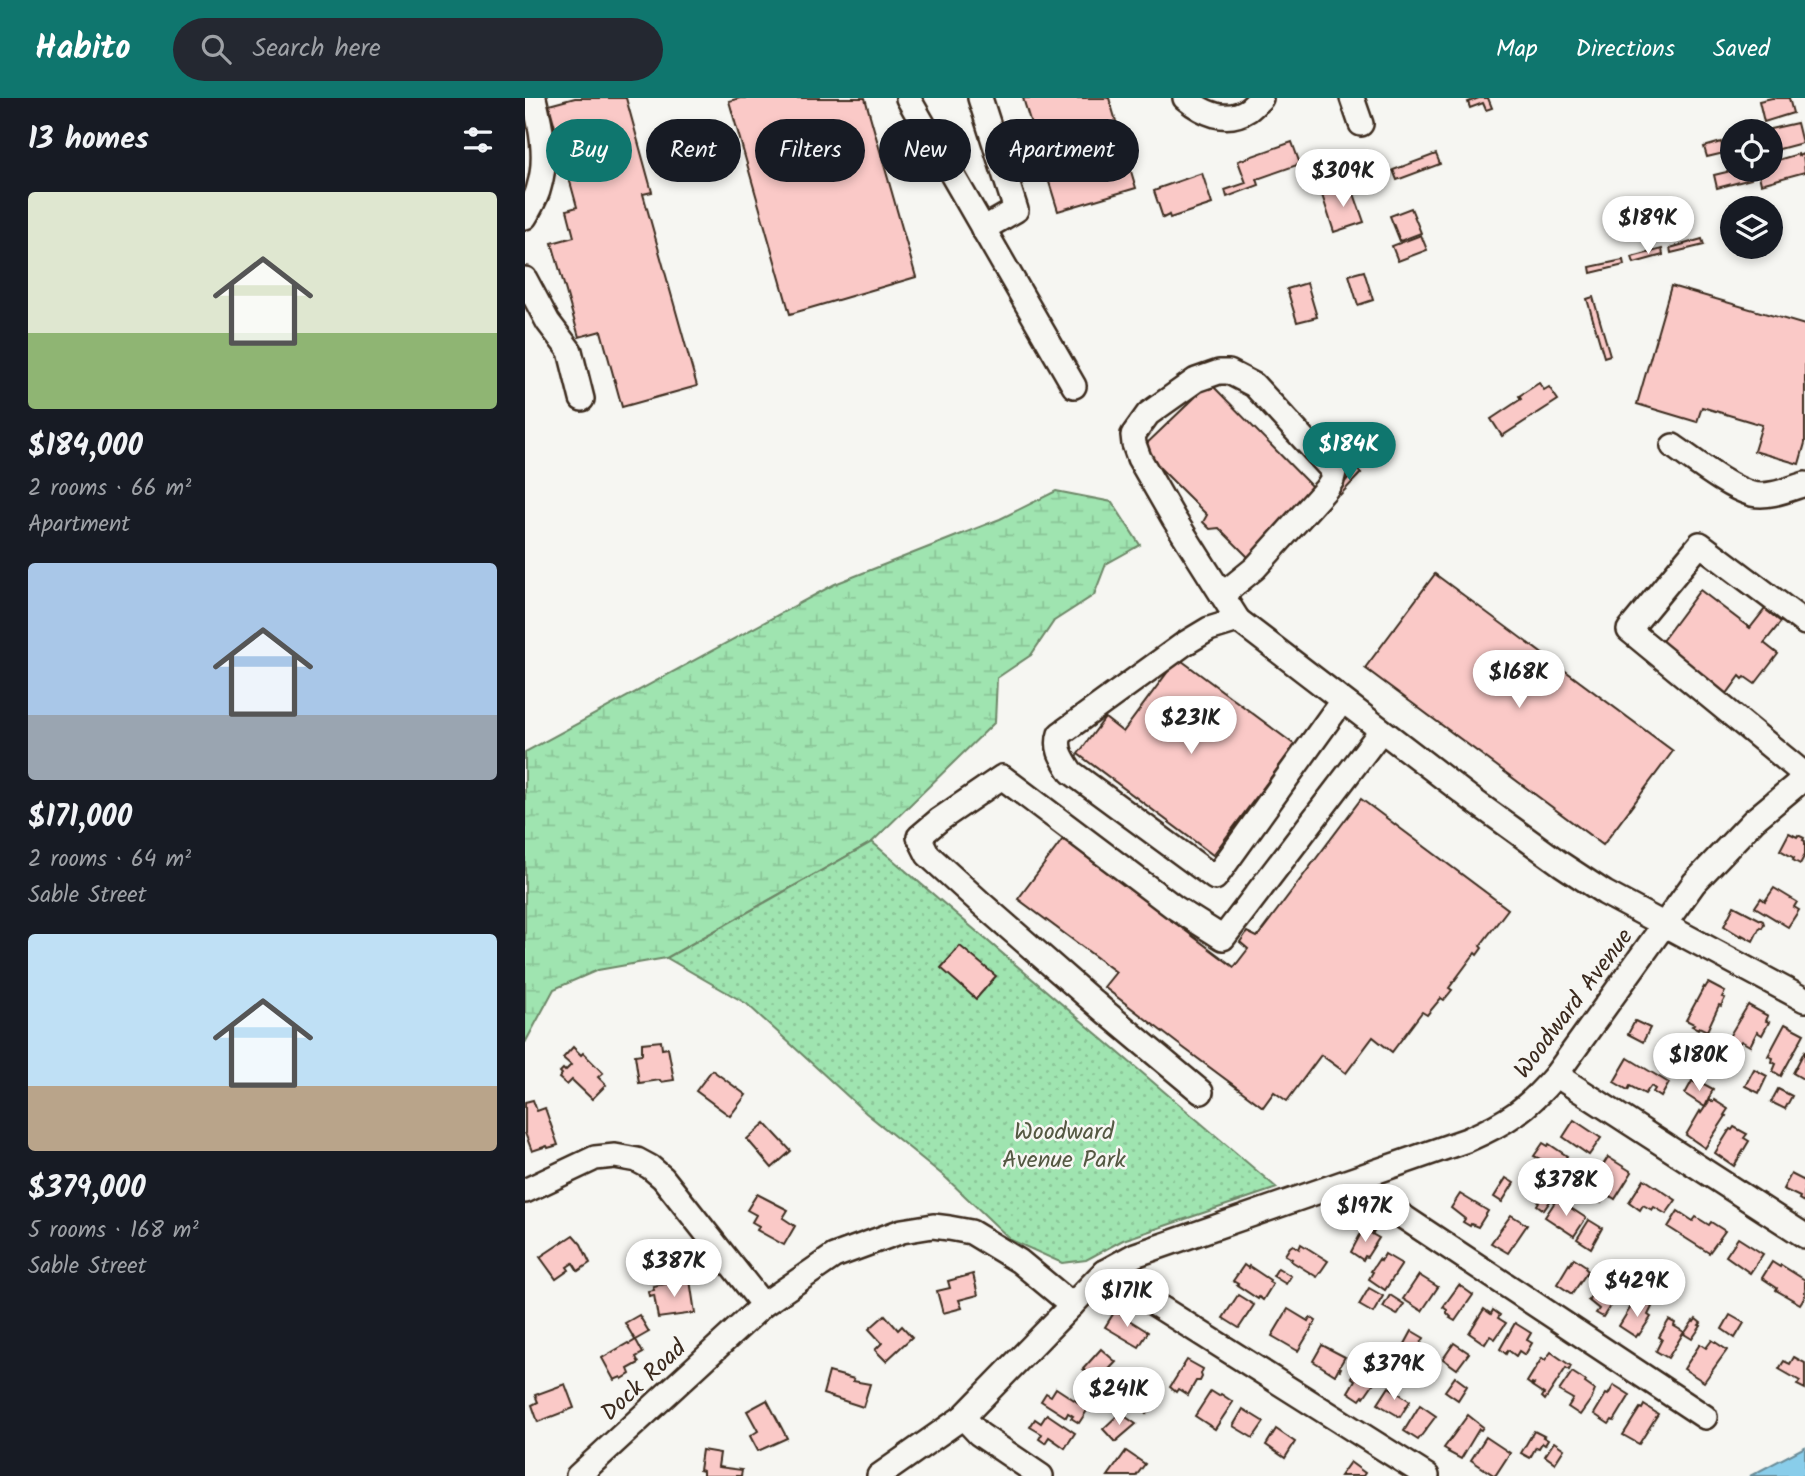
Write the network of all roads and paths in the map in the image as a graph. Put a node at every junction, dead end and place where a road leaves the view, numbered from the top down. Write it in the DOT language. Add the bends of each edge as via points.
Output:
graph roads {
  1 [pos="534,98"];
  2 [pos="908,98"];
  3 [pos="980,98"];
  4 [pos="1185,98"];
  5 [pos="1261,98"];
  6 [pos="1352,98"];
  7 [pos="1361,124"];
  8 [pos="525,217"];
  9 [pos="983,229"];
  10 [pos="525,279"];
  11 [pos="1074,386"];
  12 [pos="582,399"];
  13 [pos="1673,446"];
  14 [pos="1805,484"];
  15 [pos="1223,594"];
  16 [pos="1238,620"];
  17 [pos="1805,623"];
  18 [pos="1342,701"];
  19 [pos="1381,731"];
  20 [pos="1802,781"];
  21 [pos="1663,925"];
  22 [pos="1805,1000"];
  23 [pos="1556,1075"];
  24 [pos="1201,1092"];
  25 [pos="1357,1178"];
  26 [pos="525,1191"];
  27 [pos="1805,1236"];
  28 [pos="1104,1272"];
  29 [pos="764,1305"];
  30 [pos="1072,1305"];
  31 [pos="963,1417"];
  32 [pos="1705,1417"];
  33 [pos="577,1476"];
  34 [pos="879,1476"];
  35 [pos="1041,1476"];
  36 [pos="1427,1476"];
  1 -- 8 [label="street" via="543,162 539,187"];
  2 -- 9 [label="street"];
  3 -- 9 [label="street" via="1016,210"];
  4 -- 5 [label="street" via="1197,109 1223,118 1247,111"];
  6 -- 7 [label="street"];
  9 -- 11 [label="street"];
  10 -- 12 [label="street" via="570,351"];
  13 -- 14 [label="street" via="1729,484 1754,494 1778,493"];
  15 -- 15 [label="street" via="1139,458 1133,435 1148,414 1196,380 1229,372 1254,385 1334,472 1327,489 1255,568"];
  15 -- 16 [label="street"];
  16 -- 18 [label="street"];
  16 -- 18 [label="street" via="1209,629 1184,644 1061,734 1057,743 1071,772 1215,878"];
  17 -- 20 [label="street" via="1700,544 1629,630"];
  18 -- 19 [label="street"];
  19 -- 21 [label="street" via="1561,864"];
  19 -- 24 [label="street" via="1223,938 1174,907 1002,777 919,837 928,855 983,905"];
  20 -- 21 [label="street, Woodward Avenue" via="1754,820 1694,883"];
  21 -- 22 [label="street"];
  21 -- 23 [label="street, Woodward Avenue"];
  23 -- 25 [label="street, Woodward Avenue" via="1537,1097 1500,1125"];
  23 -- 27 [label="street"];
  25 -- 28 [label="street, Woodward Avenue" via="1135,1255"];
  25 -- 32 [label="street" via="1381,1202"];
  26 -- 29 [label="street" via="595,1158 637,1160 663,1178"];
  28 -- 30 [label="street, Woodward Avenue"];
  28 -- 36 [label="street"];
  29 -- 30 [label="street, Dock Road" via="834,1255 902,1231 933,1226 971,1233 1019,1261"];
  29 -- 33 [label="street, Dock Road"];
  30 -- 31 [label="street, Woodward Avenue"];
  31 -- 34 [label="street, Woodward Avenue"];
  31 -- 35 [label="street" via="979,1434"];
}
